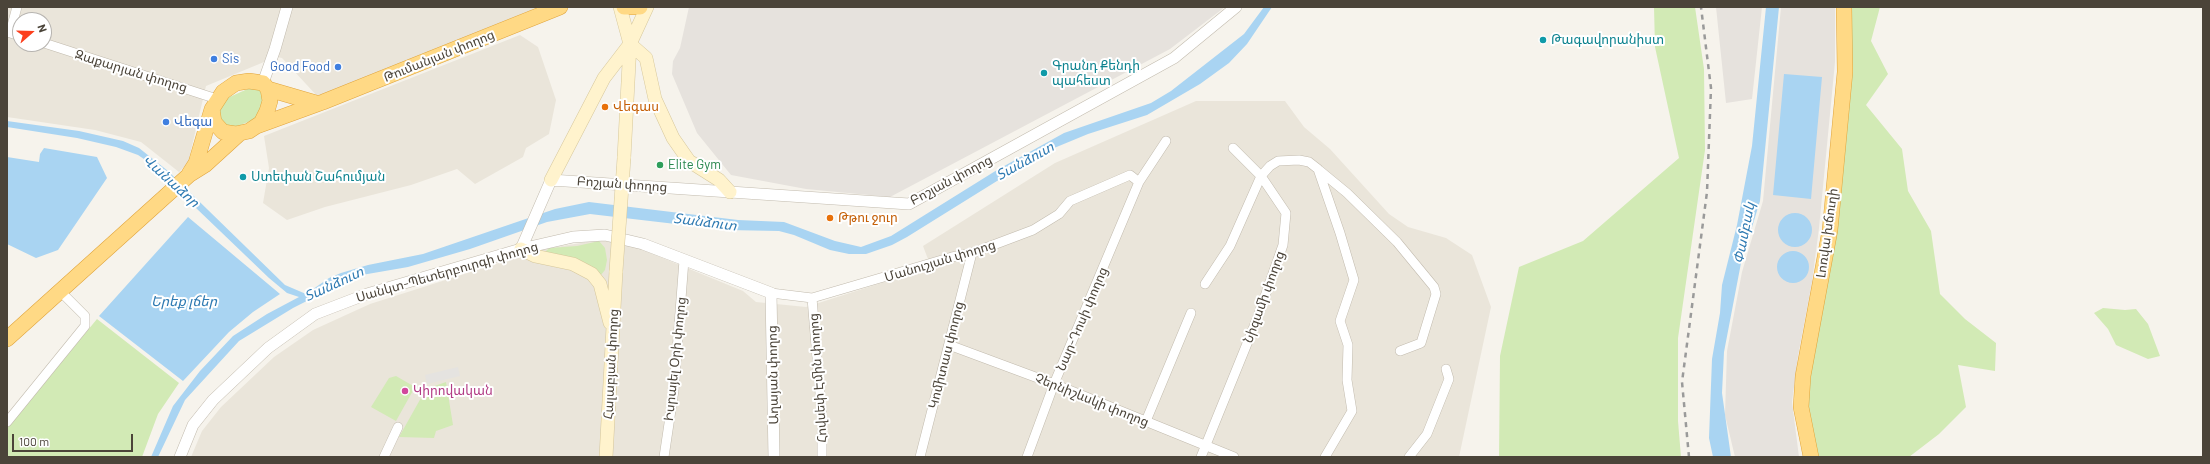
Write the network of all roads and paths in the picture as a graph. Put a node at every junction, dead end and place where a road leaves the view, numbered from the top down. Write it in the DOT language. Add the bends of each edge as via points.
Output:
graph roads {
  1 [pos="17,7"];
  2 [pos="287,7"];
  3 [pos="560,7"];
  4 [pos="620,7"];
  5 [pos="624,7"];
  6 [pos="640,7"];
  7 [pos="647,7"];
  8 [pos="1236,7"];
  9 [pos="1844,7"];
  10 [pos="8,32"];
  11 [pos="630,44"];
  12 [pos="52,47"];
  13 [pos="265,86"];
  14 [pos="214,104"];
  15 [pos="316,104"];
  16 [pos="257,126"];
  17 [pos="239,134"];
  18 [pos="1166,141"];
  19 [pos="1233,148"];
  20 [pos="1318,169"];
  21 [pos="189,175"];
  22 [pos="1261,176"];
  23 [pos="551,180"];
  24 [pos="1139,182"];
  25 [pos="730,192"];
  26 [pos="521,249"];
  27 [pos="972,253"];
  28 [pos="684,260"];
  29 [pos="1205,284"];
  30 [pos="60,291"];
  31 [pos="771,293"];
  32 [pos="812,298"];
  33 [pos="1191,313"];
  34 [pos="612,330"];
  35 [pos="7,339"];
  36 [pos="949,345"];
  37 [pos="1400,351"];
  38 [pos="1446,369"];
  39 [pos="1054,384"];
  40 [pos="1146,421"];
  41 [pos="7,422"];
  42 [pos="398,427"];
  43 [pos="1206,446"];
  44 [pos="180,457"];
  45 [pos="384,457"];
  46 [pos="606,457"];
  47 [pos="664,457"];
  48 [pos="774,457"];
  49 [pos="822,457"];
  50 [pos="920,457"];
  51 [pos="1027,457"];
  52 [pos="1201,457"];
  53 [pos="1234,457"];
  54 [pos="1325,457"];
  55 [pos="1409,457"];
  56 [pos="1811,457"];
  1 -- 10 [label="street"];
  2 -- 13 [label="street"];
  3 -- 15 [label="highway, Թումանյան փողոց"];
  4 -- 11 [label="main road"];
  5 -- 6 [label="highway"];
  7 -- 11 [label="main road"];
  8 -- 25 [label="street, Բոշյան փողոց" via="1174,58 909,204"];
  9 -- 56 [label="highway, Լոռվա խճուղի" via="1844,72 1830,230 1803,376 1801,407"];
  11 -- 23 [label="main road" via="604,78"];
  11 -- 25 [label="main road" via="646,58 655,99 673,138 689,161 719,180"];
  11 -- 34 [label="main road, Հալաբյան փողոց, bridge"];
  12 -- 14 [label="street, Զաքարյան փողոց"];
  13 -- 14 [label="highway" via="249,80 236,83"];
  13 -- 15 [label="highway"];
  13 -- 16 [label="highway" via="269,106"];
  14 -- 17 [label="highway" via="214,122 218,128 223,132"];
  14 -- 21 [label="highway" via="196,163"];
  15 -- 16 [label="highway, Թումանյան փողոց"];
  16 -- 17 [label="highway"];
  17 -- 21 [label="highway" via="205,165"];
  18 -- 24 [label="street"];
  19 -- 22 [label="street, Նիզամի փողոց"];
  20 -- 22 [label="street" via="1309,162 1287,160 1270,166"];
  20 -- 37 [label="street" via="1347,193 1397,242 1434,288 1436,294 1421,343"];
  20 -- 54 [label="street" via="1354,280 1340,322 1348,345 1347,380 1352,411"];
  21 -- 30 [label="highway"];
  22 -- 29 [label="street" via="1230,246"];
  22 -- 43 [label="street, Նիզամի փողոց" via="1286,213 1283,245 1257,319"];
  23 -- 25 [label="street, Բոշյան փողոց"];
  23 -- 26 [label="street"];
  24 -- 27 [label="street, Մանուշյան փողոց" via="1130,175 1070,201 1059,214 1034,230"];
  24 -- 39 [label="street, Նար-Դոսի փողոց"];
  26 -- 28 [label="street, Սանկտ-Պետերբուրգի փողոց" via="573,237 606,235 643,244"];
  26 -- 34 [label="main road" via="535,256 573,264 592,274 600,284"];
  26 -- 44 [label="street, Սանկտ-Պետերբուրգի փողոց" via="367,294 311,317 268,348 213,400 193,425"];
  27 -- 32 [label="street, Մանուշյան փողոց"];
  27 -- 36 [label="street, Կոմիտաս փողոց"];
  28 -- 31 [label="street, Սանկտ-Պետերբուրգի փողոց"];
  28 -- 47 [label="street, Իսրայել Օրի փողոց" via="674,390"];
  30 -- 35 [label="highway"];
  30 -- 41 [label="street" via="85,316 85,326"];
  31 -- 32 [label="street, Մանուշյան փողոց"];
  31 -- 48 [label="street, Աղայան փողոց"];
  32 -- 49 [label="street, Հովսեփ Էմին փողոց" via="822,417"];
  33 -- 40 [label="street"];
  34 -- 46 [label="main road, Հալաբյան փողոց"];
  36 -- 39 [label="street, Չերնիշևսկի փողոց"];
  36 -- 50 [label="street, Կոմիտաս փողոց"];
  38 -- 55 [label="street" via="1449,379 1427,434"];
  39 -- 40 [label="street, Չերնիշևսկի փողոց"];
  39 -- 51 [label="street, Նար-Դոսի փողոց"];
  40 -- 43 [label="street, Չերնիշևսկի փողոց"];
  42 -- 45 [label="street"];
  43 -- 52 [label="street, Նիզամի փողոց"];
  43 -- 53 [label="street, Չերնիշևսկի փողոց"];
}
